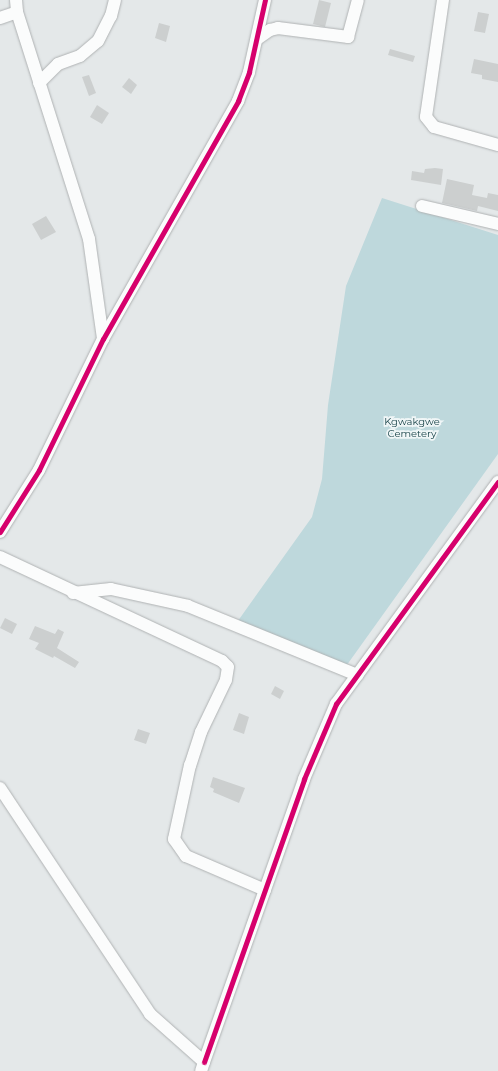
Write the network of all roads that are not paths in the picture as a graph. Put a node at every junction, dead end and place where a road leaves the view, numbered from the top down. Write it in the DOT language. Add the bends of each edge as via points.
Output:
graph roads {
  1 [pos="16,0"];
  2 [pos="115,0"];
  3 [pos="265,0"];
  4 [pos="358,0"];
  5 [pos="443,0"];
  6 [pos="17,12"];
  7 [pos="0,18"];
  8 [pos="257,39"];
  9 [pos="39,83"];
  10 [pos="498,145"];
  11 [pos="422,206"];
  12 [pos="498,224"];
  13 [pos="103,339"];
  14 [pos="498,482"];
  15 [pos="0,532"];
  16 [pos="0,557"];
  17 [pos="73,593"];
  18 [pos="357,675"];
  19 [pos="0,788"];
  20 [pos="265,890"];
  21 [pos="203,1066"];
  1 -- 6 [label="street"];
  2 -- 9 [label="street" via="111,16 98,41 80,56 58,64"];
  3 -- 8 [label="street"];
  4 -- 8 [label="street" via="348,37 278,28"];
  5 -- 10 [label="street" via="426,117 434,127"];
  6 -- 7 [label="street"];
  6 -- 9 [label="street"];
  8 -- 13 [label="street" via="249,72 238,101"];
  9 -- 13 [label="street" via="89,238"];
  11 -- 12 [label="street"];
  13 -- 15 [label="street" via="39,470"];
  14 -- 18 [label="street"];
  16 -- 17 [label="street"];
  17 -- 18 [label="street" via="111,589 188,606"];
  17 -- 20 [label="street" via="222,661 228,667 226,680 201,732 190,765 174,839 186,856"];
  18 -- 20 [label="street" via="336,704 304,778"];
  19 -- 21 [label="street" via="150,1014"];
  20 -- 21 [label="street"];
}
